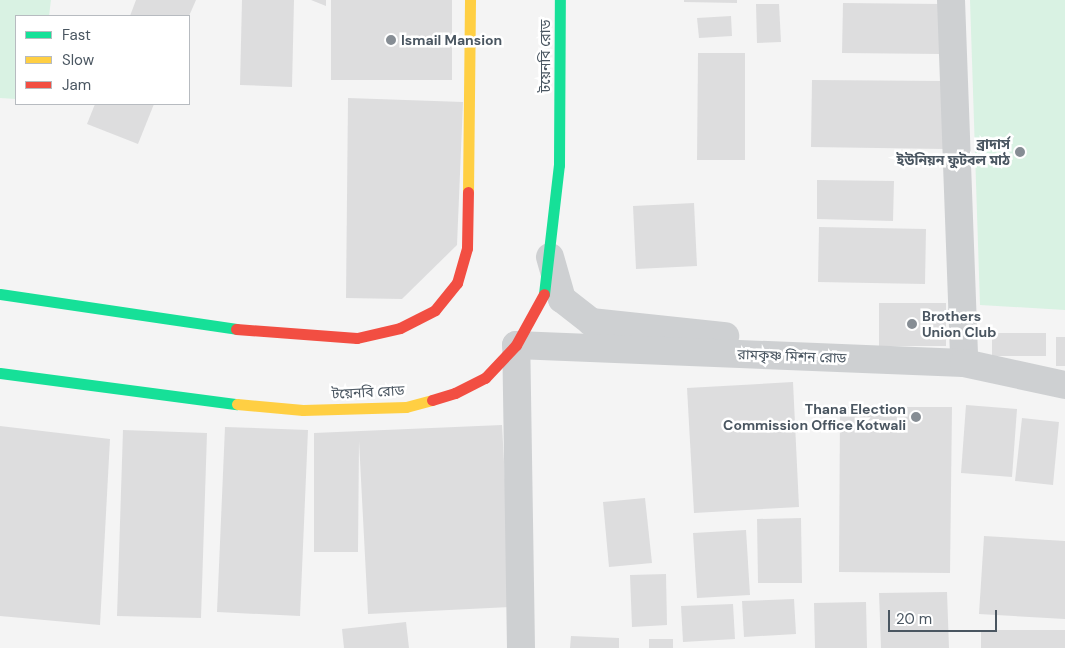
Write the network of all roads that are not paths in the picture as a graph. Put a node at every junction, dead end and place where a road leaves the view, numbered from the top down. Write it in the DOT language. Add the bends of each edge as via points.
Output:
graph roads {
  1 [pos="470,0"];
  2 [pos="560,0"];
  3 [pos="951,0"];
  4 [pos="550,257"];
  5 [pos="0,294"];
  6 [pos="516,345"];
  7 [pos="762,355"];
  8 [pos="964,363"];
  9 [pos="0,373"];
  10 [pos="1065,385"];
  11 [pos="522,648"];
  1 -- 5 [label="main road" via="467,248 457,283 435,310 400,328 357,338 224,328"];
  2 -- 4 [label="main road, টয়েনবি রোড" via="559,165"];
  3 -- 8 [label="street"];
  4 -- 6 [label="main road, টয়েনবি রোড" via="544,297"];
  4 -- 7 [label="street" via="562,299 592,322 722,335"];
  6 -- 7 [label="street, রামকৃষ্ণ মিশন রোড"];
  6 -- 9 [label="main road, টয়েনবি রোড" via="485,378 470,387 406,407 303,410 237,405"];
  6 -- 11 [label="street"];
  7 -- 8 [label="street, রামকৃষ্ণ মিশন রোড"];
  8 -- 10 [label="street, রামকৃষ্ণ মিশন রোড"];
}
